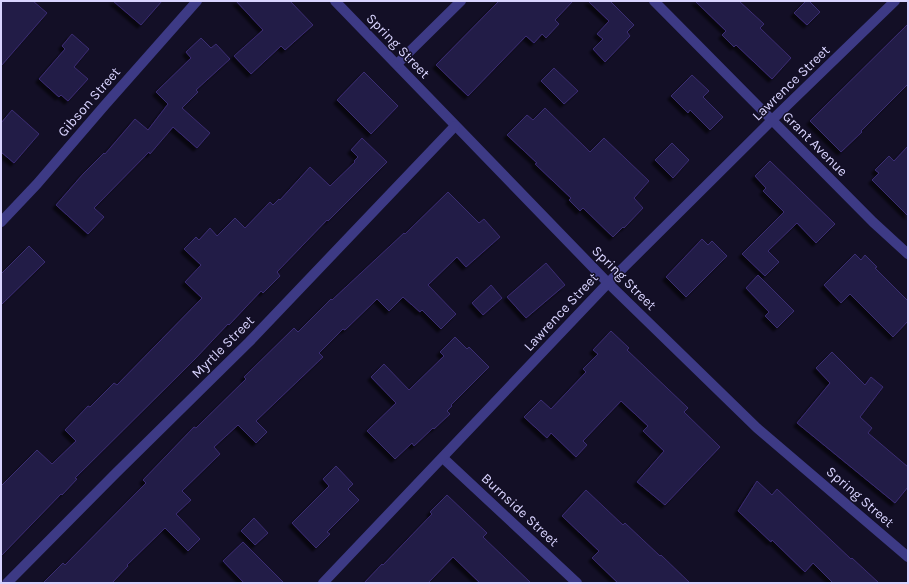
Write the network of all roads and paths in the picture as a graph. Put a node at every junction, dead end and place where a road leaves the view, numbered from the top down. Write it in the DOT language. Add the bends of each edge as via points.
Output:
graph roads {
  1 [pos="197,1"];
  2 [pos="336,1"];
  3 [pos="460,1"];
  4 [pos="654,1"];
  5 [pos="895,1"];
  6 [pos="397,64"];
  7 [pos="772,120"];
  8 [pos="455,126"];
  9 [pos="1,222"];
  10 [pos="908,254"];
  11 [pos="608,283"];
  12 [pos="443,458"];
  13 [pos="908,557"];
  14 [pos="7,583"];
  15 [pos="324,583"];
  16 [pos="577,583"];
  1 -- 9 [label="street, Gibson Street"];
  2 -- 6 [label="street, Spring Street"];
  3 -- 6 [label="street"];
  4 -- 7 [label="street, Grant Avenue"];
  5 -- 7 [label="street, Lawrence Street"];
  6 -- 8 [label="street, Spring Street"];
  7 -- 10 [label="street, Grant Avenue"];
  7 -- 11 [label="street, Lawrence Street"];
  8 -- 11 [label="street, Spring Street"];
  8 -- 14 [label="street, Myrtle Street" via="249,342"];
  11 -- 12 [label="street, Lawrence Street"];
  11 -- 13 [label="street, Spring Street" via="757,428"];
  12 -- 15 [label="street, Lawrence Street"];
  12 -- 16 [label="street, Burnside Street"];
}
